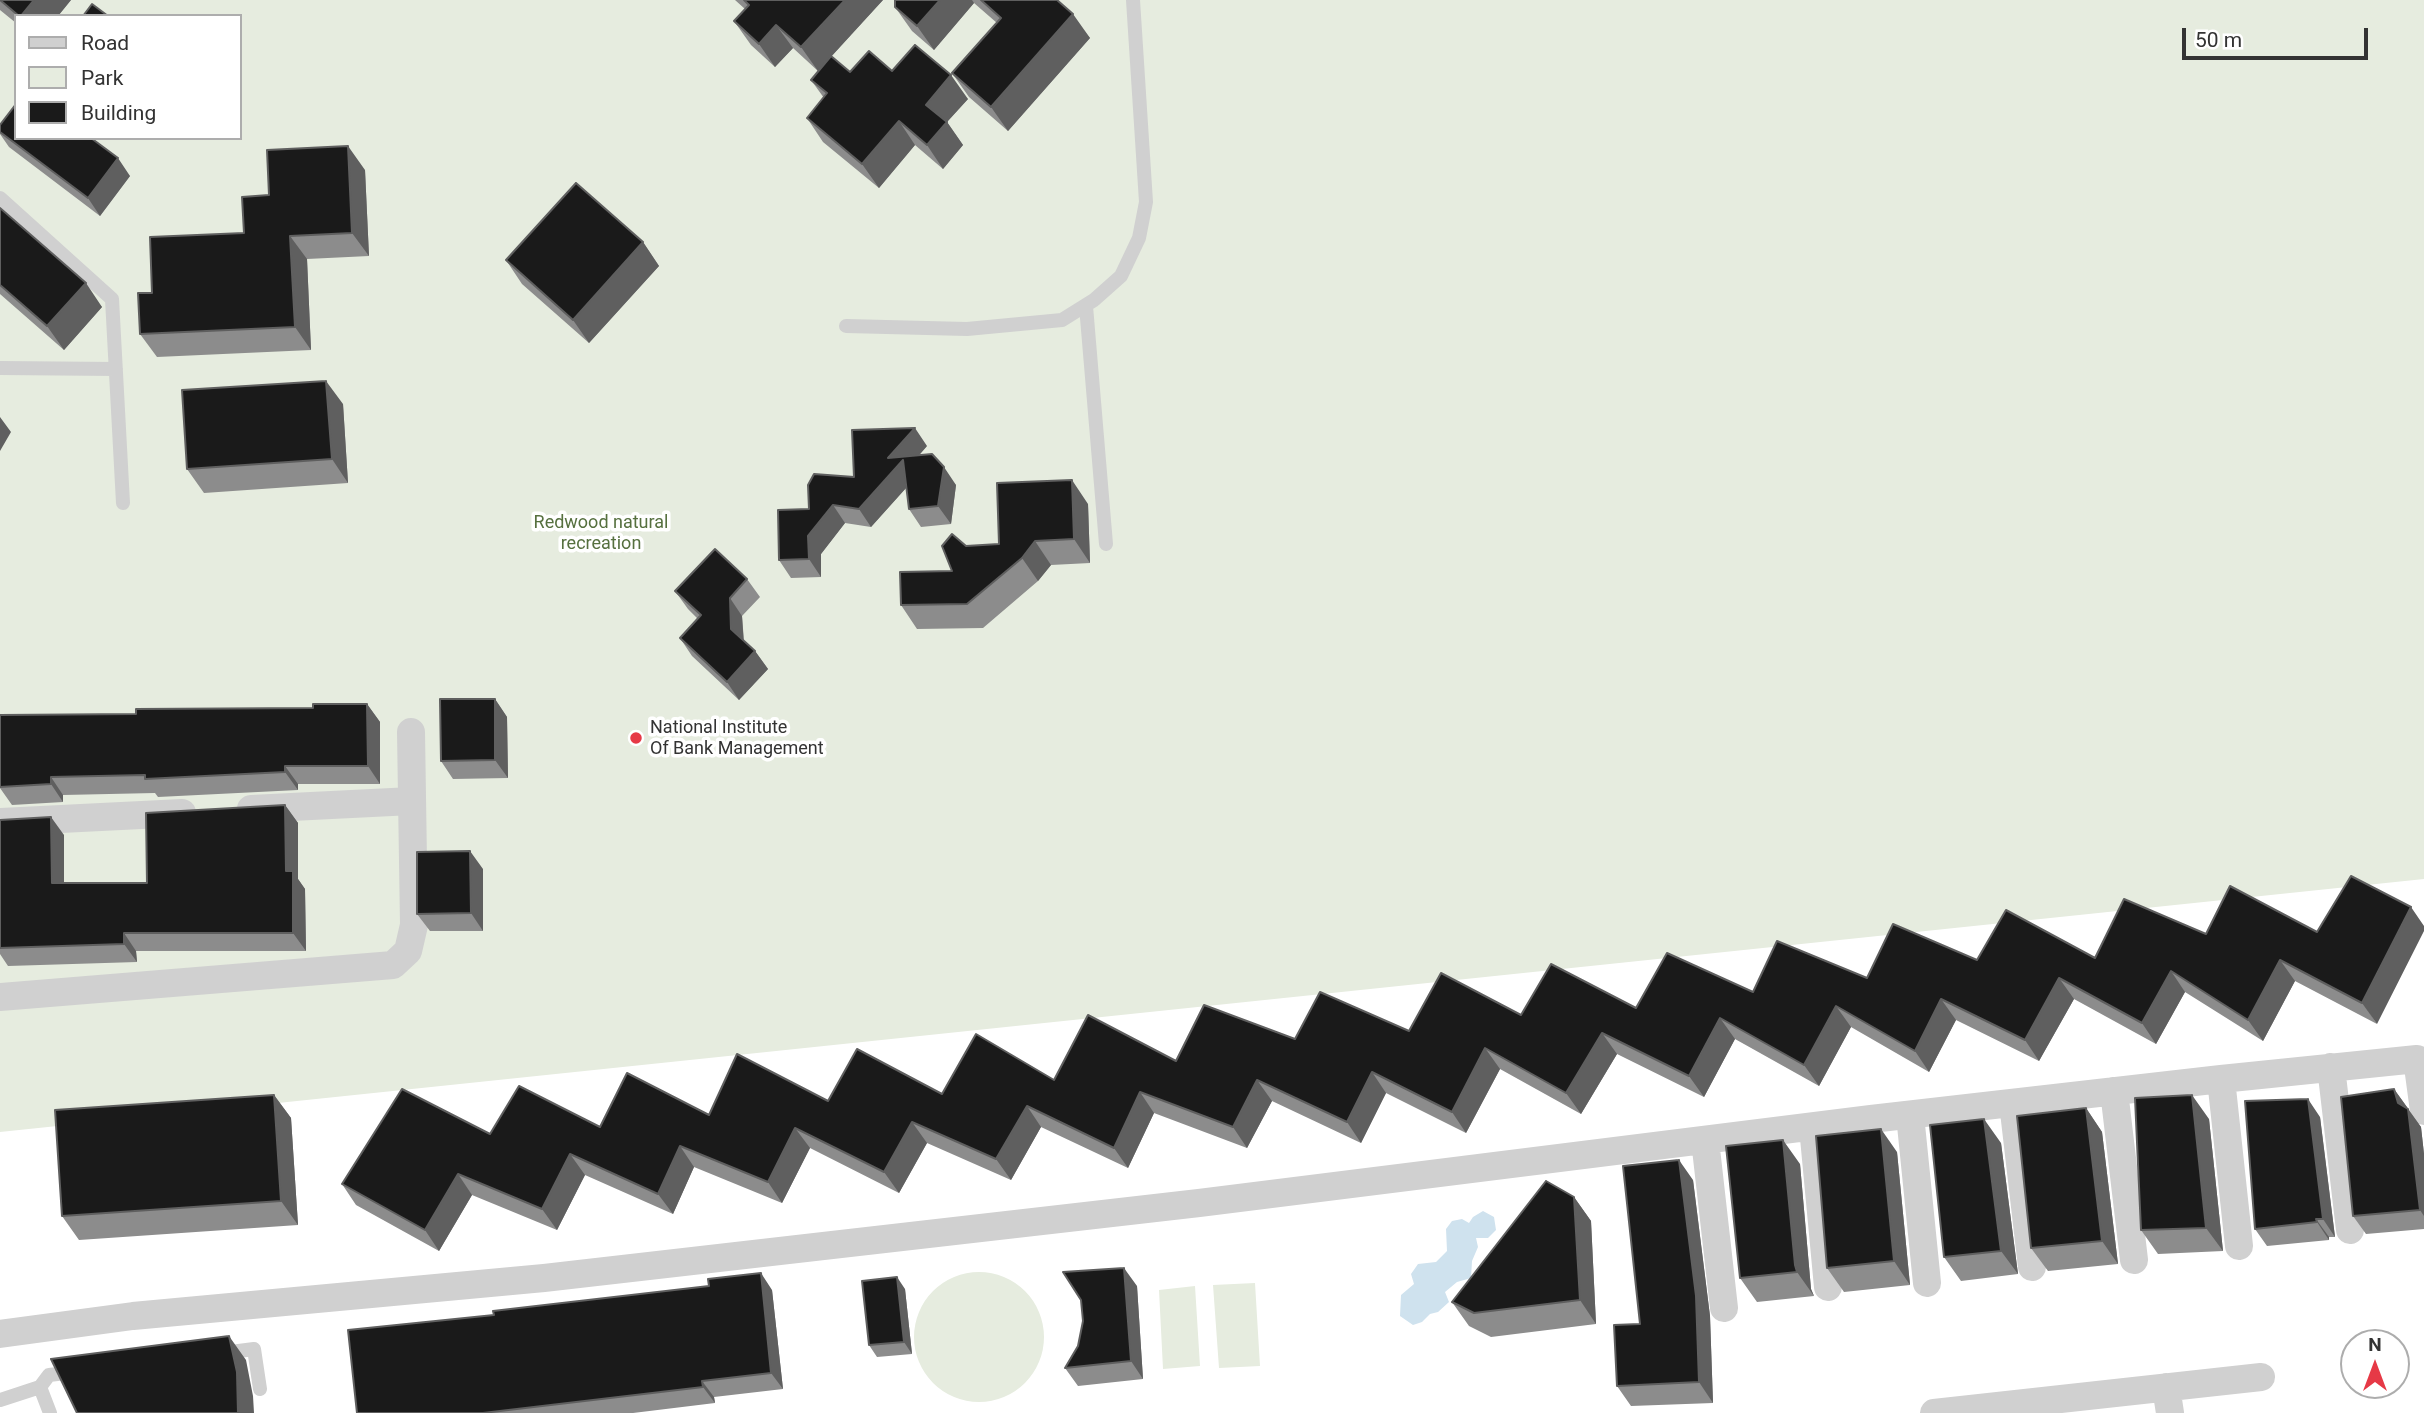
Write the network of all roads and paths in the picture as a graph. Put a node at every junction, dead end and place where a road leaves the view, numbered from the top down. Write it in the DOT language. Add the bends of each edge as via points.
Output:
graph roads {
  1 [pos="1133,0"];
  2 [pos="0,198"];
  3 [pos="1086,306"];
  4 [pos="846,327"];
  5 [pos="0,368"];
  6 [pos="116,369"];
  7 [pos="123,503"];
  8 [pos="1107,544"];
  9 [pos="411,732"];
  10 [pos="412,801"];
  11 [pos="0,822"];
  12 [pos="0,997"];
  13 [pos="2331,1068"];
  14 [pos="2221,1079"];
  15 [pos="2115,1091"];
  16 [pos="2013,1103"];
  17 [pos="2424,1111"];
  18 [pos="1910,1115"];
  19 [pos="1813,1126"];
  20 [pos="1705,1140"];
  21 [pos="2350,1230"];
  22 [pos="2239,1246"];
  23 [pos="2134,1261"];
  24 [pos="2032,1267"];
  25 [pos="1927,1283"];
  26 [pos="1828,1287"];
  27 [pos="1724,1308"];
  28 [pos="0,1334"];
  29 [pos="213,1354"];
  30 [pos="90,1370"];
  31 [pos="2262,1377"];
  32 [pos="40,1387"];
  33 [pos="260,1389"];
  34 [pos="0,1400"];
  35 [pos="2168,1400"];
  36 [pos="1995,1410"];
  37 [pos="50,1413"];
  38 [pos="1934,1413"];
  1 -- 3 [label="lane" via="1146,202 1139,238 1121,276"];
  2 -- 6 [label="lane" via="112,299"];
  3 -- 4 [label="lane" via="1062,320 967,329"];
  3 -- 8 [label="lane"];
  5 -- 6 [label="lane"];
  6 -- 7 [label="lane"];
  9 -- 10 [label="street"];
  10 -- 11 [label="street"];
  10 -- 12 [label="street" via="414,925 408,951 393,965"];
  13 -- 14 [label="street"];
  13 -- 17 [label="street" via="2417,1059"];
  13 -- 21 [label="street"];
  14 -- 15 [label="street"];
  14 -- 22 [label="street"];
  15 -- 16 [label="street"];
  15 -- 23 [label="street"];
  16 -- 18 [label="street"];
  16 -- 24 [label="street"];
  18 -- 19 [label="street"];
  18 -- 25 [label="street"];
  19 -- 20 [label="street"];
  19 -- 26 [label="street"];
  20 -- 27 [label="street"];
  20 -- 28 [label="street" via="558,1277 133,1316"];
  29 -- 33 [label="lane" via="254,1349"];
  30 -- 32 [label="lane" via="49,1375"];
  31 -- 35 [label="street"];
  32 -- 34 [label="lane"];
  32 -- 37 [label="lane"];
  35 -- 36 [label="street"];
  36 -- 38 [label="street"];
}
